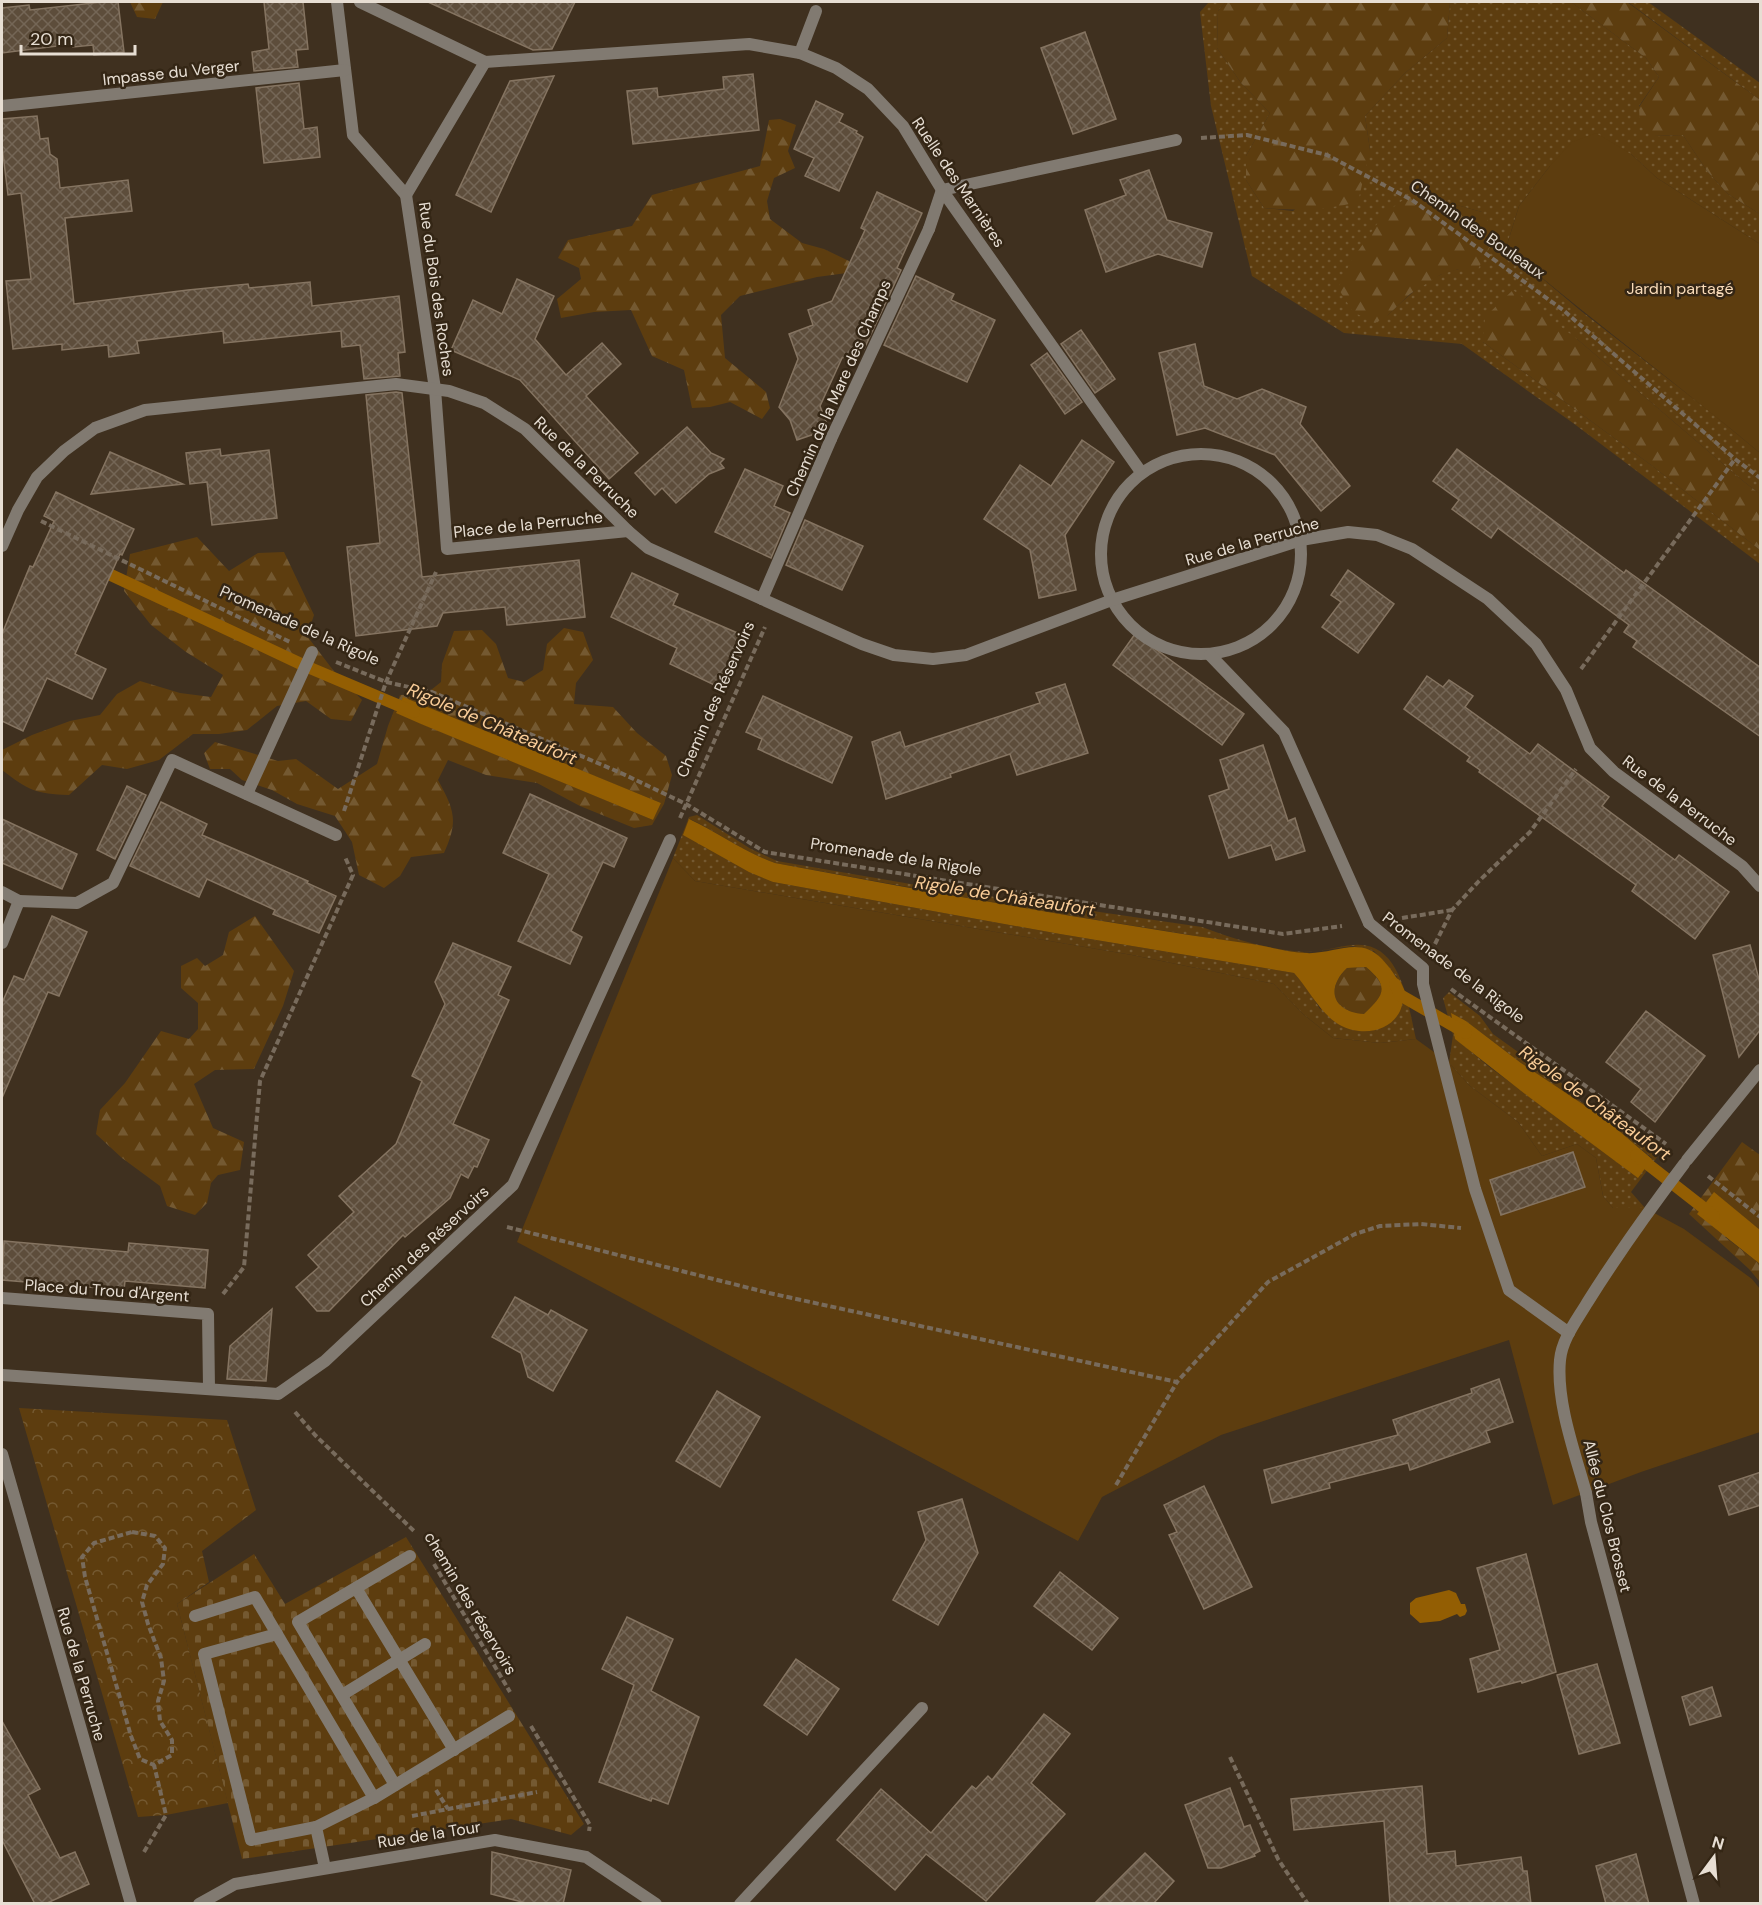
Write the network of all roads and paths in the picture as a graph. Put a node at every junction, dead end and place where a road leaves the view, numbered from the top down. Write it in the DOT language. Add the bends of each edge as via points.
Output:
graph roads {
  1 [pos="337,2"];
  2 [pos="360,2"];
  3 [pos="816,11"];
  4 [pos="800,53"];
  5 [pos="486,62"];
  6 [pos="345,70"];
  7 [pos="2,106"];
  8 [pos="1176,140"];
  9 [pos="942,190"];
  10 [pos="406,195"];
  11 [pos="435,389"];
  12 [pos="1735,459"];
  13 [pos="1141,472"];
  14 [pos="1761,478"];
  15 [pos="18,510"];
  16 [pos="628,531"];
  17 [pos="1302,540"];
  18 [pos="2,546"];
  19 [pos="447,549"];
  20 [pos="762,599"];
  21 [pos="1112,600"];
  22 [pos="775,605"];
  23 [pos="312,652"];
  24 [pos="1210,655"];
  25 [pos="386,682"];
  26 [pos="1566,690"];
  27 [pos="1590,748"];
  28 [pos="247,795"];
  29 [pos="685,806"];
  30 [pos="336,835"];
  31 [pos="670,840"];
  32 [pos="1761,886"];
  33 [pos="2,892"];
  34 [pos="20,901"];
  35 [pos="1452,910"];
  36 [pos="1369,923"];
  37 [pos="2,943"];
  38 [pos="1423,968"];
  39 [pos="1761,1070"];
  40 [pos="1686,1162"];
  41 [pos="1761,1217"];
  42 [pos="477,1219"];
  43 [pos="1489,1230"];
  44 [pos="2,1298"];
  45 [pos="208,1314"];
  46 [pos="1569,1333"];
  47 [pos="2,1375"];
  48 [pos="1177,1382"];
  49 [pos="209,1388"];
  50 [pos="278,1394"];
  51 [pos="2,1454"];
  52 [pos="1116,1485"];
  53 [pos="418,1538"];
  54 [pos="411,1556"];
  55 [pos="430,1558"];
  56 [pos="356,1588"];
  57 [pos="195,1616"];
  58 [pos="277,1634"];
  59 [pos="425,1644"];
  60 [pos="400,1659"];
  61 [pos="342,1695"];
  62 [pos="516,1702"];
  63 [pos="922,1708"];
  64 [pos="509,1716"];
  65 [pos="528,1723"];
  66 [pos="454,1750"];
  67 [pos="1230,1757"];
  68 [pos="154,1765"];
  69 [pos="395,1785"];
  70 [pos="537,1792"];
  71 [pos="374,1798"];
  72 [pos="412,1816"];
  73 [pos="316,1827"];
  74 [pos="586,1857"];
  75 [pos="326,1868"];
  76 [pos="125,1885"];
  77 [pos="131,1904"];
  78 [pos="199,1904"];
  79 [pos="656,1904"];
  80 [pos="740,1904"];
  81 [pos="1308,1904"];
  82 [pos="1694,1904"];
  1 -- 6 [label="street"];
  2 -- 5 [label="street"];
  3 -- 4 [label="street"];
  4 -- 5 [label="street, Ruelle des Marnières" via="748,44"];
  4 -- 9 [label="street, Ruelle des Marnières" via="836,68 868,89 903,126"];
  5 -- 10 [label="street"];
  6 -- 7 [label="street, Impasse du Verger"];
  6 -- 10 [label="street" via="353,135"];
  8 -- 9 [label="street"];
  8 -- 12 [label="path, Chemin des Bouleaux" via="1247,135 1327,155 1412,200 1563,310"];
  9 -- 13 [label="street, Ruelle des Marnières"];
  9 -- 20 [label="street, Chemin de la Mare des Champs" via="929,229"];
  10 -- 11 [label="street, Rue du Bois des Roches"];
  11 -- 15 [label="street, Rue de la Perruche" via="396,384 146,410 95,428 64,451 37,477"];
  11 -- 16 [label="street, Rue de la Perruche" via="484,403 525,429"];
  11 -- 19 [label="street, Place de la Perruche"];
  12 -- 14 [label="path, Chemin des Bouleaux"];
  12 -- 26 [label="path"];
  13 -- 17 [label="street" via="1178,456 1227,456 1254,468 1277,487 1293,512"];
  13 -- 21 [label="street" via="1121,492 1107,517 1101,564"];
  15 -- 18 [label="street, Rue de la Perruche"];
  15 -- 23 [label="path, Promenade de la Rigole"];
  16 -- 19 [label="street, Place de la Perruche"];
  16 -- 20 [label="street, Rue de la Perruche" via="648,548"];
  17 -- 21 [label="street, Rue de la Perruche"];
  17 -- 24 [label="street" via="1302,564 1287,608 1254,640"];
  17 -- 26 [label="street, Rue de la Perruche" via="1348,532 1377,535 1412,549 1488,599 1536,644"];
  19 -- 25 [label="path"];
  20 -- 22 [label="street, Rue de la Perruche"];
  21 -- 22 [label="street, Rue de la Perruche" via="966,655 933,658 894,655"];
  21 -- 24 [label="street" via="1129,624 1153,642 1180,653"];
  22 -- 29 [label="path, Chemin des Réservoirs"];
  23 -- 25 [label="path, Promenade de la Rigole"];
  23 -- 28 [label="street"];
  24 -- 36 [label="street" via="1284,732"];
  25 -- 29 [label="path, Promenade de la Rigole" via="432,692 621,773"];
  25 -- 30 [label="path"];
  26 -- 27 [label="street, Rue de la Perruche"];
  27 -- 32 [label="street, Rue de la Perruche" via="1614,772 1742,866"];
  27 -- 35 [label="path" via="1530,832"];
  28 -- 30 [label="street"];
  28 -- 34 [label="street" via="172,760 114,883 77,903"];
  29 -- 36 [label="path, Promenade de la Rigole" via="765,852 1283,934"];
  30 -- 45 [label="path" via="353,875 260,1080 244,1267"];
  31 -- 42 [label="street, Chemin des Réservoirs" via="513,1185"];
  33 -- 34 [label="street"];
  34 -- 37 [label="street"];
  35 -- 36 [label="path"];
  35 -- 38 [label="path"];
  36 -- 38 [label="street, Promenade de la Rigole"];
  38 -- 40 [label="path, Promenade de la Rigole"];
  38 -- 43 [label="street" via="1423,984 1437,1040"];
  39 -- 40 [label="street, Allée du Clos Brosset"];
  40 -- 41 [label="path, Promenade de la Rigole"];
  40 -- 46 [label="street, Allée du Clos Brosset" via="1634,1231"];
  42 -- 48 [label="path" via="769,1293"];
  42 -- 50 [label="street, Chemin des Réservoirs" via="325,1361"];
  43 -- 46 [label="street" via="1509,1290"];
  43 -- 48 [label="path" via="1422,1224 1380,1226 1355,1234 1268,1282"];
  44 -- 45 [label="street, Place du Trou d'Argent"];
  45 -- 49 [label="street, Place du Trou d'Argent"];
  46 -- 82 [label="street, Allée du Clos Brosset" via="1560,1359 1563,1407"];
  47 -- 49 [label="street"];
  48 -- 52 [label="path"];
  49 -- 50 [label="street"];
  50 -- 53 [label="path, chemin des réservoirs"];
  51 -- 76 [label="street, Rue de la Perruche"];
  54 -- 56 [label="street"];
  55 -- 62 [label="path, chemin des réservoirs"];
  56 -- 60 [label="street"];
  56 -- 61 [label="street" via="298,1622"];
  57 -- 58 [label="street" via="255,1597"];
  58 -- 71 [label="street"];
  58 -- 73 [label="street" via="204,1654 251,1840"];
  59 -- 60 [label="street"];
  60 -- 61 [label="street"];
  60 -- 66 [label="street"];
  61 -- 69 [label="street"];
  63 -- 80 [label="street"];
  64 -- 66 [label="street"];
  65 -- 74 [label="path" via="590,1825"];
  66 -- 69 [label="street"];
  67 -- 81 [label="path" via="1278,1859"];
  68 -- 68 [label="path" via="140,1759 131,1736 82,1557 94,1543 132,1532 155,1536 165,1548 164,1564 147,1586 142,1602 161,1658 164,1681 158,1701 160,1721 172,1740 171,1755"];
  68 -- 76 [label="path" via="166,1815"];
  69 -- 71 [label="street"];
  70 -- 72 [label="path"];
  71 -- 73 [label="street"];
  73 -- 75 [label="street"];
  74 -- 75 [label="street, Rue de la Tour" via="495,1839"];
  74 -- 79 [label="street, Rue de la Tour"];
  75 -- 78 [label="street, Rue de la Tour" via="235,1884"];
  76 -- 77 [label="street, Rue de la Perruche"];
}
